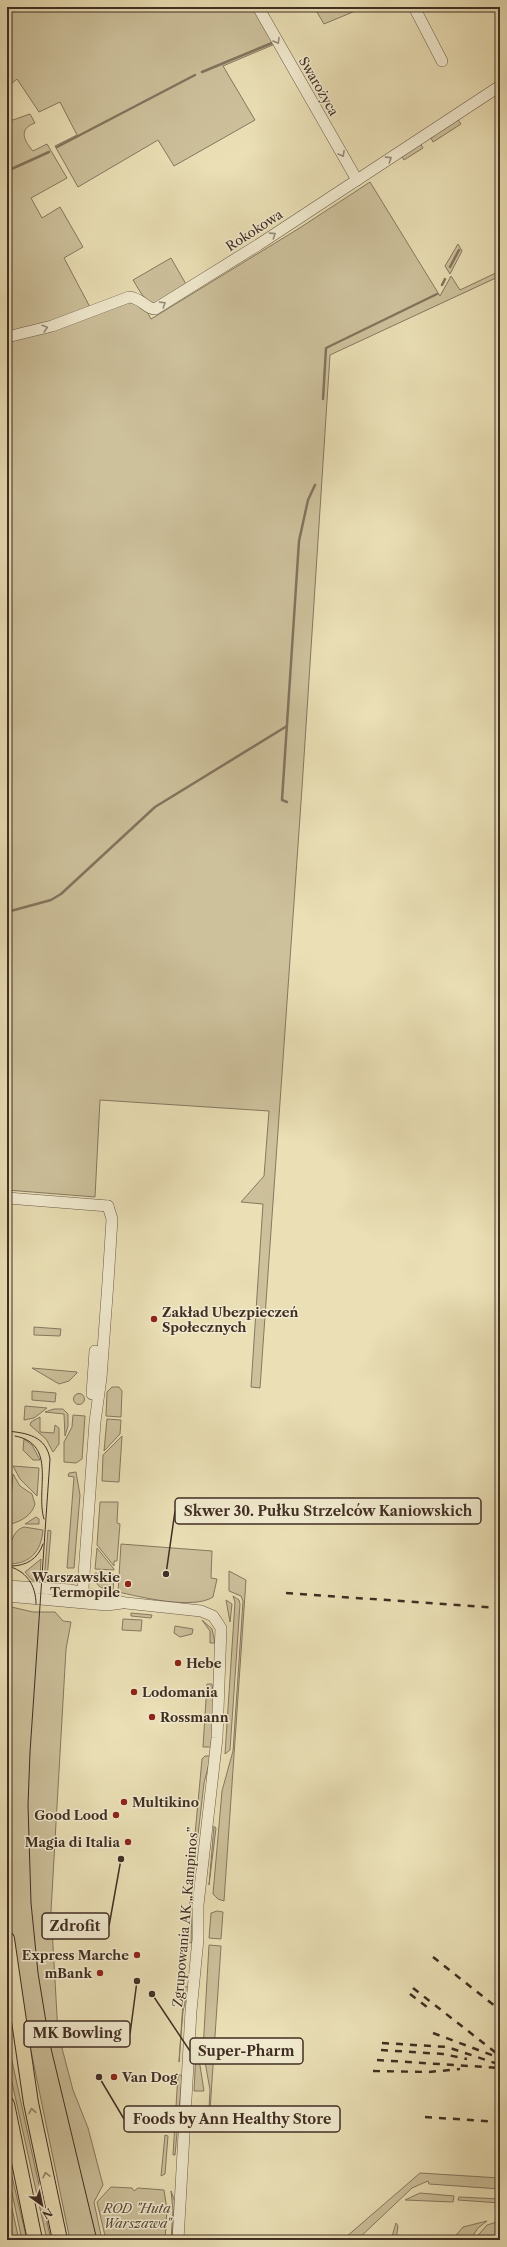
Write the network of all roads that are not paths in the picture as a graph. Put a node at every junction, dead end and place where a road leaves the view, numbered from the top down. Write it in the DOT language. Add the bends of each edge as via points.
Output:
graph roads {
  1 [pos="258,7"];
  2 [pos="414,7"];
  3 [pos="442,61"];
  4 [pos="500,86"];
  5 [pos="357,180"];
  6 [pos="7,337"];
  7 [pos="7,1198"];
  8 [pos="108,1206"];
  9 [pos="94,1422"];
  10 [pos="7,1586"];
  11 [pos="7,1596"];
  12 [pos="82,1597"];
  13 [pos="7,1939"];
  14 [pos="7,2104"];
  15 [pos="35,2240"];
  16 [pos="60,2240"];
  17 [pos="178,2240"];
  1 -- 5 [label="street, Swarożyca, one-way"];
  2 -- 3 [label="street"];
  5 -- 4 [label="street, Rokokowa, one-way"];
  6 -- 5 [label="street, Rokokowa, one-way" via="52,326 129,297 141,299 150,308 156,309"];
  7 -- 8 [label="street"];
  8 -- 9 [label="street" via="104,1218 93,1378"];
  8 -- 9 [label="street" via="112,1222 98,1405"];
  9 -- 12 [label="street"];
  10 -- 12 [label="street, Zgrupowania AK „Kampinos”"];
  11 -- 12 [label="street, Zgrupowania AK „Kampinos”"];
  12 -- 17 [label="street, Zgrupowania AK „Kampinos”" via="205,1612 216,1619 222,1633 217,1743 198,1905 198,1942 190,2016"];
  16 -- 13 [label="main road, one-way" via="31,2103"];
  14 -- 15 [label="main road"];
}
